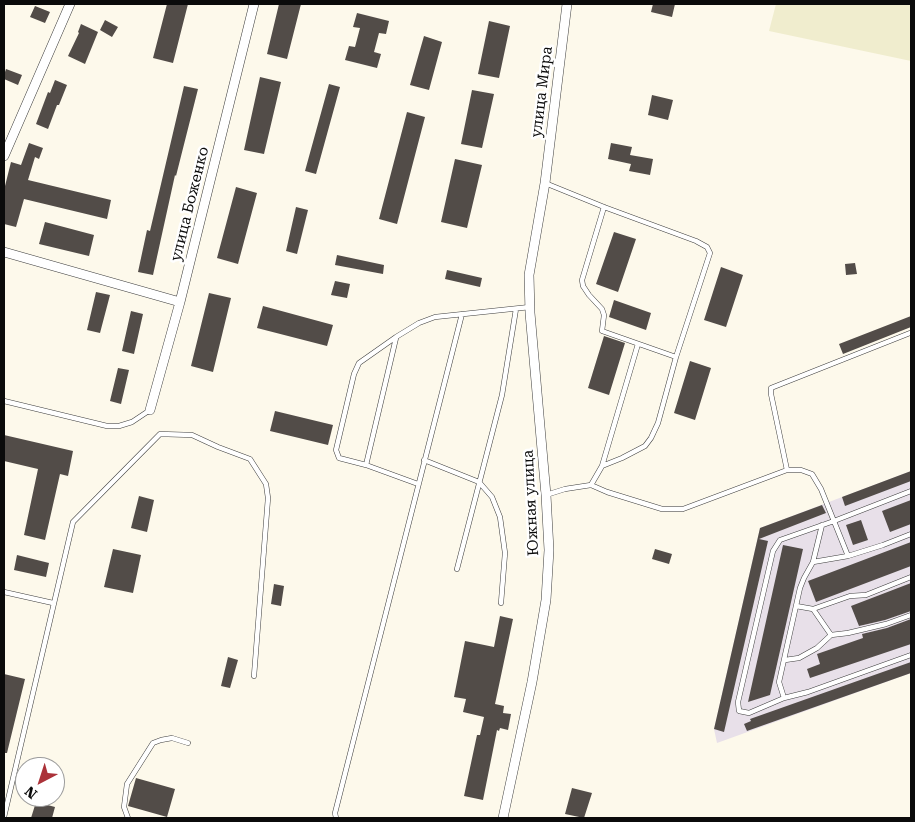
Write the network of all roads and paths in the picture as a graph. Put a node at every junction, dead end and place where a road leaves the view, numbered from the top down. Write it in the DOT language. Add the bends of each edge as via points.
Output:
graph roads {
  1 [pos="70,4"];
  2 [pos="254,4"];
  3 [pos="567,4"];
  4 [pos="4,156"];
  5 [pos="545,183"];
  6 [pos="604,207"];
  7 [pos="4,252"];
  8 [pos="180,302"];
  9 [pos="530,307"];
  10 [pos="516,309"];
  11 [pos="462,314"];
  12 [pos="910,333"];
  13 [pos="396,337"];
  14 [pos="638,344"];
  15 [pos="676,357"];
  16 [pos="4,401"];
  17 [pos="150,410"];
  18 [pos="424,460"];
  19 [pos="366,465"];
  20 [pos="602,466"];
  21 [pos="786,470"];
  22 [pos="479,482"];
  23 [pos="418,484"];
  24 [pos="591,485"];
  25 [pos="911,492"];
  26 [pos="546,495"];
  27 [pos="834,521"];
  28 [pos="822,525"];
  29 [pos="911,534"];
  30 [pos="848,556"];
  31 [pos="813,562"];
  32 [pos="457,569"];
  33 [pos="911,577"];
  34 [pos="4,592"];
  35 [pos="53,603"];
  36 [pos="500,603"];
  37 [pos="796,606"];
  38 [pos="812,609"];
  39 [pos="911,615"];
  40 [pos="831,635"];
  41 [pos="911,655"];
  42 [pos="785,660"];
  43 [pos="254,676"];
  44 [pos="784,698"];
  45 [pos="188,743"];
  46 [pos="4,816"];
  47 [pos="128,818"];
  48 [pos="336,818"];
  49 [pos="503,818"];
  1 -- 4 [label="street"];
  2 -- 8 [label="street, улица Боженко"];
  3 -- 5 [label="street, улица Мира"];
  5 -- 6 [label="lane"];
  5 -- 9 [label="street, Южная улица" via="529,275"];
  6 -- 14 [label="lane" via="582,280 583,286 602,309 602,330"];
  6 -- 15 [label="lane" via="696,241 707,247 710,253"];
  7 -- 8 [label="street"];
  8 -- 17 [label="street, улица Боженко"];
  9 -- 10 [label="lane"];
  9 -- 26 [label="street, Южная улица"];
  10 -- 11 [label="lane"];
  10 -- 22 [label="lane" via="502,396"];
  11 -- 13 [label="lane" via="435,317"];
  11 -- 18 [label="lane"];
  12 -- 21 [label="lane" via="772,388"];
  13 -- 19 [label="lane"];
  13 -- 19 [label="lane" via="359,363 340,431 336,450 339,458"];
  14 -- 15 [label="lane"];
  14 -- 20 [label="lane"];
  15 -- 20 [label="lane" via="651,438 645,446"];
  16 -- 17 [label="lane" via="107,426 132,422"];
  18 -- 22 [label="lane"];
  18 -- 23 [label="lane"];
  19 -- 23 [label="lane"];
  20 -- 24 [label="lane"];
  21 -- 24 [label="lane" via="683,509 662,509"];
  21 -- 27 [label="lane" via="812,474"];
  22 -- 32 [label="lane"];
  22 -- 36 [label="lane" via="492,497 500,517 505,553"];
  23 -- 48 [label="lane"];
  24 -- 26 [label="lane"];
  25 -- 27 [label="lane"];
  26 -- 49 [label="street, Южная улица" via="549,550 546,600"];
  27 -- 28 [label="lane"];
  27 -- 30 [label="lane"];
  28 -- 31 [label="lane"];
  28 -- 44 [label="lane" via="780,540 773,551 738,702 740,712 749,713"];
  29 -- 30 [label="lane"];
  30 -- 31 [label="lane"];
  31 -- 37 [label="lane" via="800,588"];
  33 -- 38 [label="lane" via="866,595 850,596"];
  34 -- 35 [label="lane"];
  35 -- 43 [label="lane" via="73,522 160,434 192,435 250,458 266,484 268,498"];
  35 -- 46 [label="lane"];
  37 -- 38 [label="lane"];
  37 -- 42 [label="lane"];
  38 -- 40 [label="lane"];
  39 -- 40 [label="lane" via="886,624"];
  40 -- 42 [label="lane" via="818,648 799,658"];
  41 -- 44 [label="lane"];
  42 -- 44 [label="lane" via="779,682"];
  45 -- 47 [label="lane" via="172,738 153,743 127,784 124,806"];
}
